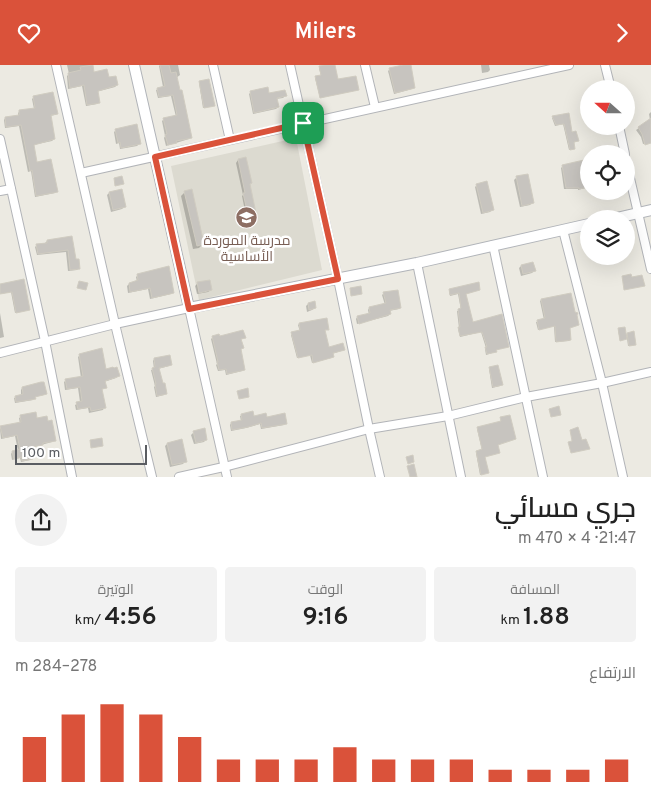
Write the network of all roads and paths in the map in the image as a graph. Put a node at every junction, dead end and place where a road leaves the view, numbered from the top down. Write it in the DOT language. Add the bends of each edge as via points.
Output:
graph roads {
  1 [pos="56,65"];
  2 [pos="134,65"];
  3 [pos="214,65"];
  4 [pos="290,65"];
  5 [pos="364,65"];
  6 [pos="569,65"];
  7 [pos="606,65"];
  8 [pos="609,80"];
  9 [pos="374,107"];
  10 [pos="303,123"];
  11 [pos="0,139"];
  12 [pos="230,140"];
  13 [pos="155,157"];
  14 [pos="81,173"];
  15 [pos="11,189"];
  16 [pos="0,191"];
  17 [pos="634,200"];
  18 [pos="651,210"];
  19 [pos="637,213"];
  20 [pos="580,226"];
  21 [pos="563,230"];
  22 [pos="493,245"];
  23 [pos="417,263"];
  24 [pos="651,269"];
  25 [pos="338,279"];
  26 [pos="189,309"];
  27 [pos="115,324"];
  28 [pos="45,341"];
  29 [pos="0,353"];
  30 [pos="651,372"];
  31 [pos="602,383"];
  32 [pos="526,397"];
  33 [pos="448,415"];
  34 [pos="369,429"];
  35 [pos="225,467"];
  36 [pos="72,477"];
  37 [pos="152,477"];
  38 [pos="179,477"];
  39 [pos="228,477"];
  40 [pos="380,477"];
  41 [pos="461,477"];
  42 [pos="543,477"];
  43 [pos="623,477"];
  1 -- 14 [label="street"];
  2 -- 13 [label="main road"];
  3 -- 12 [label="street"];
  4 -- 10 [label="street"];
  5 -- 9 [label="street"];
  6 -- 9 [label="street"];
  7 -- 8 [label="street"];
  9 -- 10 [label="street"];
  10 -- 12 [label="street"];
  10 -- 25 [label="street"];
  11 -- 15 [label="street"];
  12 -- 13 [label="street"];
  13 -- 14 [label="street"];
  13 -- 26 [label="main road"];
  14 -- 27 [label="street"];
  15 -- 16 [label="street"];
  15 -- 28 [label="street"];
  17 -- 19 [label="street"];
  18 -- 19 [label="main road"];
  19 -- 24 [label="street"];
  20 -- 21 [label="main road"];
  21 -- 22 [label="main road"];
  21 -- 31 [label="street"];
  22 -- 23 [label="main road"];
  22 -- 32 [label="street"];
  23 -- 25 [label="main road"];
  23 -- 33 [label="street"];
  25 -- 26 [label="main road"];
  25 -- 34 [label="street"];
  26 -- 27 [label="street"];
  26 -- 35 [label="street"];
  27 -- 28 [label="street"];
  27 -- 37 [label="street"];
  28 -- 29 [label="street"];
  28 -- 36 [label="street"];
  30 -- 31 [label="street"];
  31 -- 32 [label="street"];
  31 -- 43 [label="street"];
  32 -- 33 [label="street"];
  32 -- 42 [label="street"];
  33 -- 34 [label="street"];
  33 -- 41 [label="street"];
  34 -- 35 [label="street"];
  34 -- 40 [label="street"];
  35 -- 38 [label="street"];
  35 -- 39 [label="street"];
}
